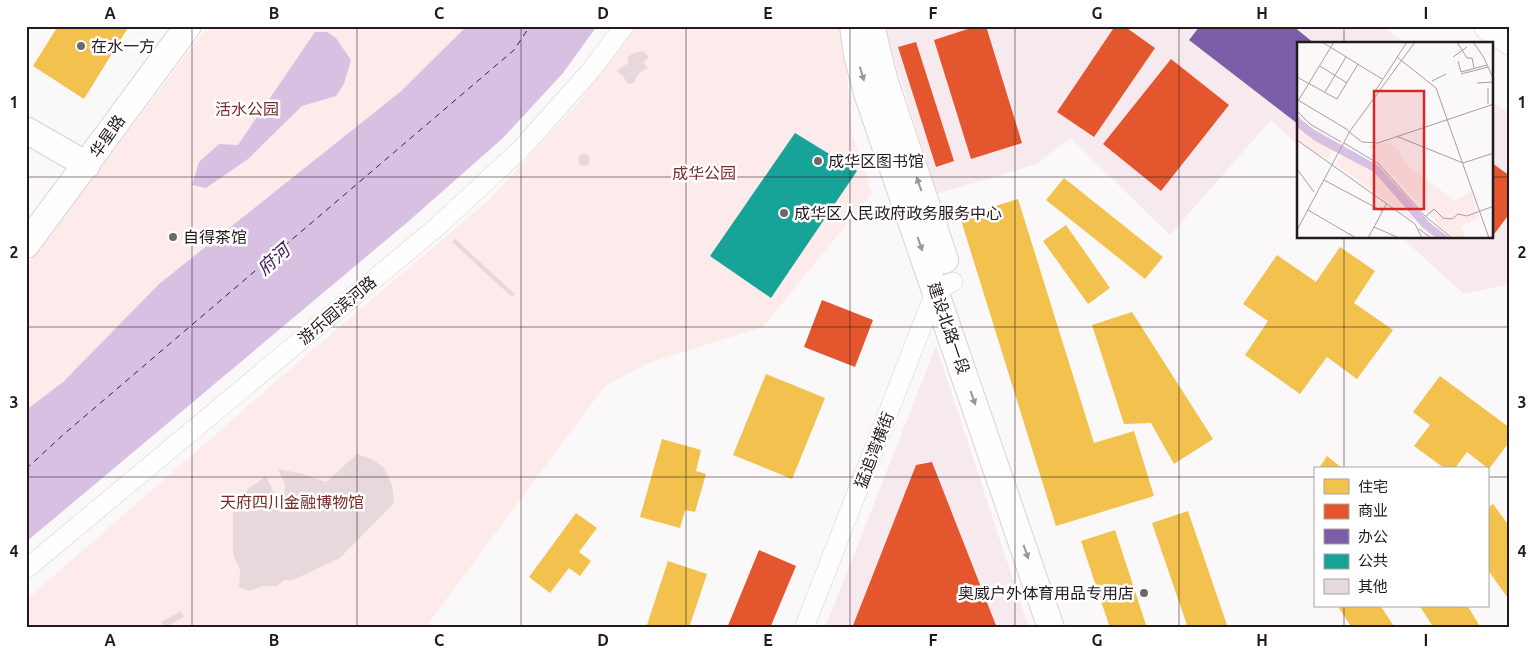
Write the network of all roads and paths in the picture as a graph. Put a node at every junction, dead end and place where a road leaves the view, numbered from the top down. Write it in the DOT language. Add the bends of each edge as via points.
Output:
graph roads {
  1 [pos="188,26"];
  2 [pos="624,26"];
  3 [pos="853,26"];
  4 [pos="871,26"];
  5 [pos="1488,26"];
  6 [pos="1510,41"];
  7 [pos="26,130"];
  8 [pos="87,165"];
  9 [pos="26,245"];
  10 [pos="944,286"];
  11 [pos="26,569"];
  12 [pos="804,628"];
  13 [pos="1051,628"];
  14 [pos="1070,628"];
  1 -- 8 [label="main road, 华星路"];
  2 -- 11 [label="street, 游乐园滨河路" via="592,69 522,149 438,226"];
  3 -- 10 [label="main road, 建设北路一段, one-way" via="868,96"];
  10 -- 4 [label="main road, 建设北路一段, one-way"];
  5 -- 6 [label="main road"];
  7 -- 8 [label="main road"];
  8 -- 9 [label="main road, 华星路"];
  10 -- 12 [label="street, 猛追湾横街"];
  10 -- 13 [label="main road, 建设北路一段, one-way"];
  10 -- 14 [label="main road, 建设北路一段"];
}
